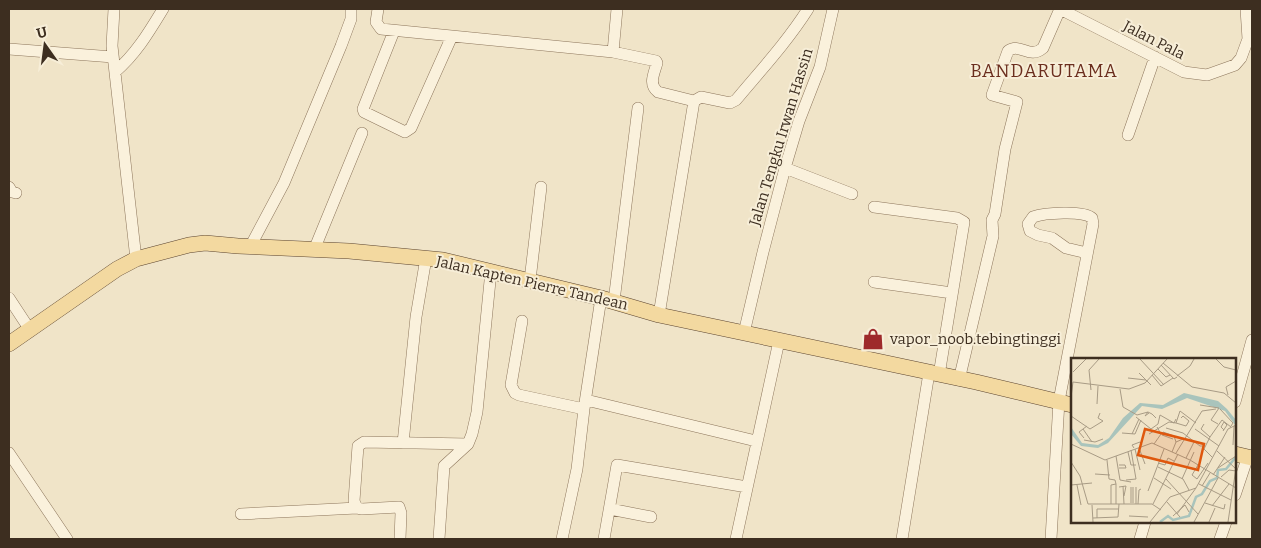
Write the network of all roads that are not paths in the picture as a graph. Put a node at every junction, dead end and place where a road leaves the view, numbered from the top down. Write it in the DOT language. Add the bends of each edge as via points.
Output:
graph roads {
  1 [pos="114,9"];
  2 [pos="163,9"];
  3 [pos="351,9"];
  4 [pos="378,9"];
  5 [pos="617,9"];
  6 [pos="808,9"];
  7 [pos="833,9"];
  8 [pos="1060,9"];
  9 [pos="1246,9"];
  10 [pos="394,30"];
  11 [pos="452,36"];
  12 [pos="1250,40"];
  13 [pos="9,49"];
  14 [pos="613,52"];
  15 [pos="113,57"];
  16 [pos="1155,57"];
  17 [pos="115,72"];
  18 [pos="694,101"];
  19 [pos="638,108"];
  20 [pos="362,133"];
  21 [pos="1128,135"];
  22 [pos="785,168"];
  23 [pos="542,187"];
  24 [pos="852,194"];
  25 [pos="874,207"];
  26 [pos="250,247"];
  27 [pos="314,250"];
  28 [pos="1087,253"];
  29 [pos="426,258"];
  30 [pos="136,259"];
  31 [pos="491,271"];
  32 [pos="530,280"];
  33 [pos="874,282"];
  34 [pos="952,293"];
  35 [pos="9,298"];
  36 [pos="607,299"];
  37 [pos="659,315"];
  38 [pos="522,322"];
  39 [pos="30,330"];
  40 [pos="744,333"];
  41 [pos="779,340"];
  42 [pos="1252,340"];
  43 [pos="9,344"];
  44 [pos="1072,358"];
  45 [pos="1071,362"];
  46 [pos="934,374"];
  47 [pos="959,380"];
  48 [pos="1236,398"];
  49 [pos="1065,403"];
  50 [pos="585,404"];
  51 [pos="756,441"];
  52 [pos="403,443"];
  53 [pos="468,444"];
  54 [pos="9,453"];
  55 [pos="1245,456"];
  56 [pos="747,487"];
  57 [pos="1236,491"];
  58 [pos="357,508"];
  59 [pos="610,509"];
  60 [pos="241,514"];
  61 [pos="651,516"];
  62 [pos="1145,523"];
  63 [pos="1226,523"];
  64 [pos="67,539"];
  65 [pos="400,539"];
  66 [pos="439,539"];
  67 [pos="562,539"];
  68 [pos="604,539"];
  69 [pos="736,539"];
  70 [pos="902,539"];
  71 [pos="1052,539"];
  72 [pos="1140,539"];
  73 [pos="1220,539"];
  1 -- 15 [label="street"];
  2 -- 17 [label="street" via="142,44"];
  3 -- 26 [label="street" via="351,19 341,46 284,183"];
  4 -- 10 [label="street" via="378,26"];
  5 -- 14 [label="street"];
  6 -- 18 [label="street" via="736,100 730,103 702,97"];
  7 -- 22 [label="street, Jalan Tengku Irwan Hassin" via="820,67"];
  8 -- 16 [label="street, Jalan Pala"];
  8 -- 47 [label="street" via="1040,51 1030,53 1017,48 1008,51 992,95 1017,102 992,220 993,236"];
  9 -- 12 [label="street"];
  10 -- 11 [label="street"];
  10 -- 11 [label="street" via="363,109 405,132 411,128"];
  11 -- 14 [label="street"];
  12 -- 16 [label="street, Jalan Pala" via="1235,64 1207,74 1184,72"];
  13 -- 15 [label="street"];
  14 -- 18 [label="street" via="656,61 653,88 662,94"];
  15 -- 17 [label="street"];
  16 -- 21 [label="street"];
  17 -- 30 [label="street"];
  18 -- 37 [label="street"];
  19 -- 36 [label="street"];
  20 -- 27 [label="street"];
  22 -- 24 [label="street"];
  22 -- 40 [label="street, Jalan Tengku Irwan Hassin"];
  23 -- 32 [label="street"];
  25 -- 34 [label="street" via="957,218 964,222"];
  26 -- 27 [label="main road, Jalan Kapten Pierre Tandean"];
  26 -- 30 [label="main road, Jalan Kapten Pierre Tandean" via="205,243"];
  27 -- 29 [label="main road, Jalan Kapten Pierre Tandean"];
  28 -- 28 [label="street" via="1093,224 1090,215 1044,214 1033,217 1028,224 1030,230 1038,235 1052,238 1066,248"];
  28 -- 44 [label="street"];
  29 -- 31 [label="main road, Jalan Kapten Pierre Tandean"];
  29 -- 52 [label="street" via="416,317"];
  30 -- 39 [label="main road, Jalan Kapten Pierre Tandean"];
  31 -- 32 [label="main road, Jalan Kapten Pierre Tandean"];
  31 -- 53 [label="street" via="477,412"];
  32 -- 36 [label="main road, Jalan Kapten Pierre Tandean"];
  33 -- 34 [label="street"];
  34 -- 46 [label="street"];
  35 -- 39 [label="street"];
  36 -- 37 [label="main road, Jalan Kapten Pierre Tandean"];
  36 -- 50 [label="street"];
  37 -- 40 [label="main road, Jalan Kapten Pierre Tandean"];
  38 -- 50 [label="street" via="511,385 515,393"];
  39 -- 43 [label="main road, Jalan Kapten Pierre Tandean"];
  40 -- 41 [label="main road, Jalan Kapten Pierre Tandean"];
  41 -- 46 [label="main road, Jalan Kapten Pierre Tandean"];
  41 -- 51 [label="street"];
  42 -- 48 [label="street"];
  45 -- 49 [label="street"];
  46 -- 47 [label="main road, Jalan Kapten Pierre Tandean"];
  46 -- 70 [label="street"];
  47 -- 49 [label="main road, Jalan Kapten Pierre Tandean"];
  49 -- 71 [label="street"];
  50 -- 51 [label="street"];
  50 -- 67 [label="street" via="577,469"];
  51 -- 56 [label="street"];
  52 -- 53 [label="street"];
  52 -- 58 [label="street" via="364,442 358,446 354,501"];
  53 -- 66 [label="street" via="444,466"];
  54 -- 64 [label="street"];
  55 -- 57 [label="street"];
  56 -- 59 [label="street" via="618,465"];
  56 -- 69 [label="street"];
  58 -- 60 [label="street"];
  58 -- 65 [label="street" via="399,507"];
  59 -- 61 [label="street"];
  59 -- 68 [label="street"];
  62 -- 72 [label="street"];
  63 -- 73 [label="street"];
}
